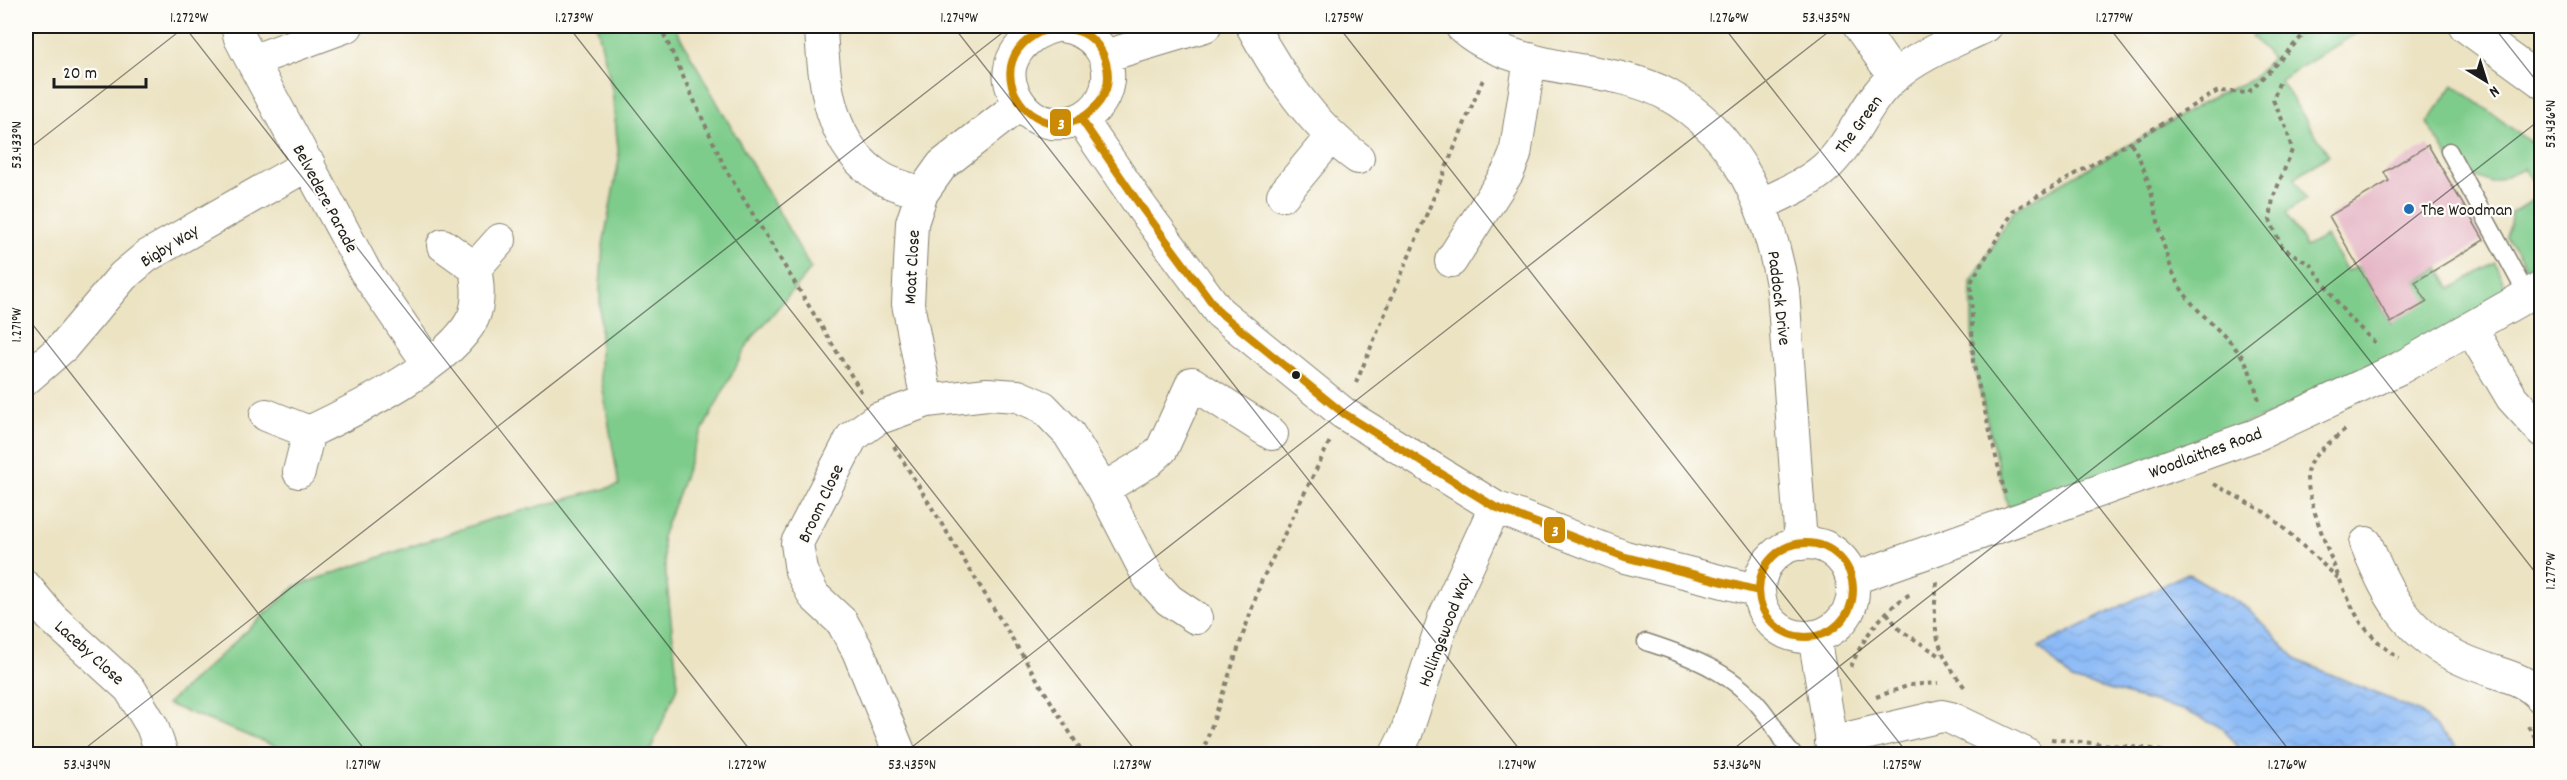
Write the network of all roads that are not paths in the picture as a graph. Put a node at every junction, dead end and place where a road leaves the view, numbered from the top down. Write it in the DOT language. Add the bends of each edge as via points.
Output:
graph roads {
  1 [pos="237,26"];
  2 [pos="347,26"];
  3 [pos="821,26"];
  4 [pos="1050,26"];
  5 [pos="1205,26"];
  6 [pos="1252,26"];
  7 [pos="1461,26"];
  8 [pos="1859,26"];
  9 [pos="1986,26"];
  10 [pos="2465,26"];
  11 [pos="1105,56"];
  12 [pos="1530,59"];
  13 [pos="252,61"];
  14 [pos="1894,76"];
  15 [pos="2541,82"];
  16 [pos="1020,104"];
  17 [pos="1081,119"];
  18 [pos="1331,137"];
  19 [pos="2449,151"];
  20 [pos="1358,158"];
  21 [pos="309,164"];
  22 [pos="922,193"];
  23 [pos="1283,195"];
  24 [pos="1762,204"];
  25 [pos="500,240"];
  26 [pos="443,245"];
  27 [pos="1451,261"];
  28 [pos="475,268"];
  29 [pos="2534,291"];
  30 [pos="2471,329"];
  31 [pos="428,363"];
  32 [pos="26,379"];
  33 [pos="927,401"];
  34 [pos="266,415"];
  35 [pos="2541,431"];
  36 [pos="309,432"];
  37 [pos="1272,434"];
  38 [pos="299,472"];
  39 [pos="1103,489"];
  40 [pos="1495,507"];
  41 [pos="2366,543"];
  42 [pos="1801,544"];
  43 [pos="1852,579"];
  44 [pos="26,587"];
  45 [pos="1759,591"];
  46 [pos="1196,618"];
  47 [pos="1814,636"];
  48 [pos="1646,642"];
  49 [pos="2535,681"];
  50 [pos="2035,746"];
  51 [pos="1833,748"];
  52 [pos="162,754"];
  53 [pos="900,754"];
  54 [pos="1396,754"];
  55 [pos="1792,754"];
  1 -- 13 [label="street, Belvedere Parade"];
  2 -- 13 [label="street"];
  3 -- 22 [label="street" via="823,72 840,133 866,167 884,179"];
  4 -- 11 [label="street" via="1075,28 1090,36"];
  4 -- 16 [label="street" via="1023,41 1014,55 1012,89"];
  5 -- 11 [label="street"];
  6 -- 18 [label="street" via="1295,95"];
  7 -- 12 [label="street, Paddock Drive" via="1497,47"];
  8 -- 14 [label="street"];
  9 -- 14 [label="street, The Green"];
  10 -- 15 [label="street"];
  11 -- 17 [label="street" via="1108,81 1103,98"];
  12 -- 24 [label="street, Paddock Drive" via="1666,94 1724,141"];
  12 -- 27 [label="street" via="1509,172"];
  13 -- 21 [label="street, Belvedere Parade"];
  14 -- 24 [label="street, The Green" via="1867,106 1847,141 1825,168"];
  16 -- 17 [label="street" via="1032,116 1047,122 1065,124"];
  16 -- 22 [label="street, Moat Close" via="942,165"];
  17 -- 40 [label="street" via="1219,312 1343,413"];
  18 -- 20 [label="street"];
  18 -- 23 [label="street"];
  19 -- 29 [label="lane"];
  21 -- 31 [label="street, Belvedere Parade" via="365,271"];
  21 -- 32 [label="street, Bigby Way" via="147,256 123,276 63,347"];
  22 -- 33 [label="street, Moat Close" via="912,224 908,304"];
  24 -- 42 [label="street, Paddock Drive" via="1783,290"];
  25 -- 28 [label="street"];
  26 -- 28 [label="street"];
  28 -- 31 [label="street" via="477,303 473,318 455,342"];
  29 -- 30 [label="street, Woodlaithes Road"];
  30 -- 35 [label="street" via="2512,398"];
  30 -- 43 [label="street, Woodlaithes Road" via="2409,363 2268,429"];
  31 -- 36 [label="street" via="380,397"];
  33 -- 39 [label="street" via="987,394 1018,396 1042,407 1069,434"];
  33 -- 53 [label="street, Broom Close" via="877,419 852,437 797,543 801,571 814,596 842,622"];
  34 -- 36 [label="street"];
  36 -- 38 [label="street"];
  37 -- 39 [label="street" via="1192,383 1162,448 1148,462"];
  39 -- 46 [label="street" via="1149,578 1169,600"];
  40 -- 45 [label="street" via="1625,556"];
  40 -- 54 [label="street, Hollingswood Way" via="1444,618"];
  41 -- 49 [label="street" via="2382,582 2412,627 2457,657"];
  42 -- 43 [label="street" via="1820,545 1833,551"];
  42 -- 45 [label="street" via="1790,546 1771,559 1762,574"];
  43 -- 47 [label="street" via="1852,600 1845,617 1834,628"];
  44 -- 52 [label="street, Laceby Close" via="51,617 130,689 152,726"];
  45 -- 47 [label="street" via="1761,606 1779,629 1800,637"];
  47 -- 51 [label="street"];
  48 -- 55 [label="lane" via="1691,656 1738,685 1767,715"];
  50 -- 51 [label="street" via="1941,716"];
}
